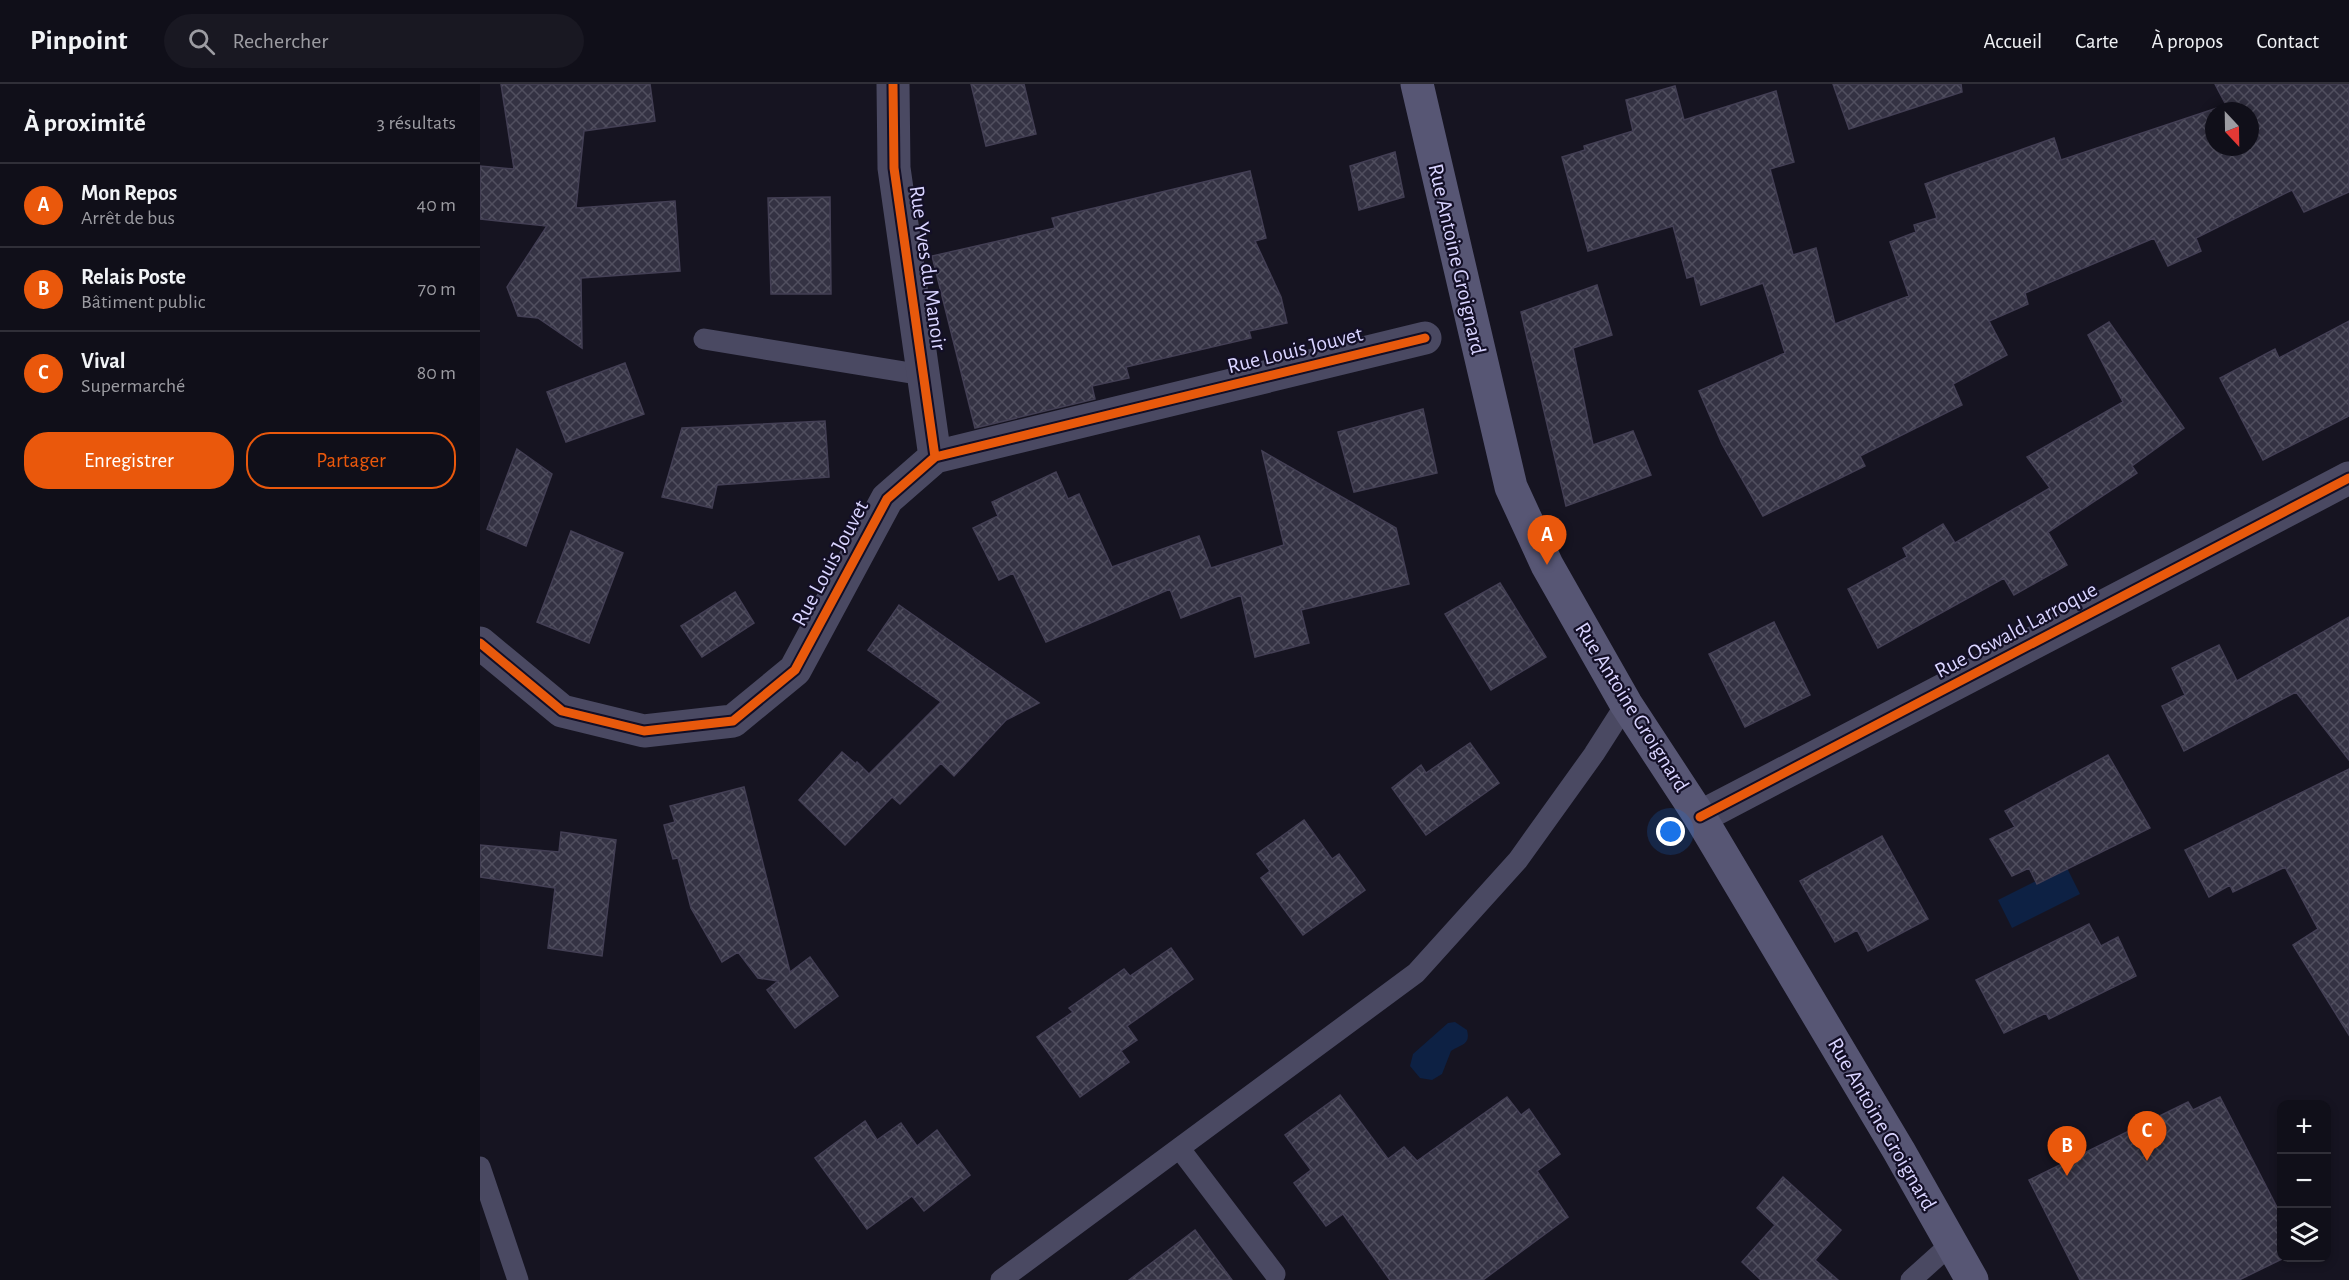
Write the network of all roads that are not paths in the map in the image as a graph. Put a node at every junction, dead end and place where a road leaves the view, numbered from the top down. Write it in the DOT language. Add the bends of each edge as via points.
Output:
graph roads {
  1 [pos="894,84"];
  2 [pos="1417,84"];
  3 [pos="1425,338"];
  4 [pos="704,339"];
  5 [pos="923,375"];
  6 [pos="935,457"];
  7 [pos="2349,478"];
  8 [pos="480,643"];
  9 [pos="1626,704"];
  10 [pos="1700,817"];
  11 [pos="1180,1149"];
  12 [pos="480,1167"];
  13 [pos="1952,1244"];
  14 [pos="1275,1274"];
  15 [pos="1914,1276"];
  16 [pos="518,1280"];
  17 [pos="1001,1280"];
  18 [pos="1972,1280"];
  1 -- 5 [label="street, Rue Yves du Manoir" via="894,168"];
  2 -- 9 [label="main road, Rue Antoine Groignard" via="1511,487 1547,565"];
  3 -- 6 [label="street, Rue Louis Jouvet"];
  4 -- 5 [label="lane, Rue Yves du Manoir"];
  5 -- 6 [label="street, Rue Yves du Manoir"];
  6 -- 8 [label="street, Rue Louis Jouvet" via="887,499 795,670 733,721 644,731 562,711"];
  7 -- 10 [label="street, Rue Oswald Larroque"];
  9 -- 10 [label="main road, Rue Antoine Groignard"];
  9 -- 11 [label="lane" via="1518,860 1416,973"];
  10 -- 13 [label="main road, Rue Antoine Groignard"];
  11 -- 14 [label="lane"];
  11 -- 17 [label="lane"];
  12 -- 16 [label="lane"];
  13 -- 15 [label="lane"];
  13 -- 18 [label="main road, Rue Antoine Groignard"];
}
